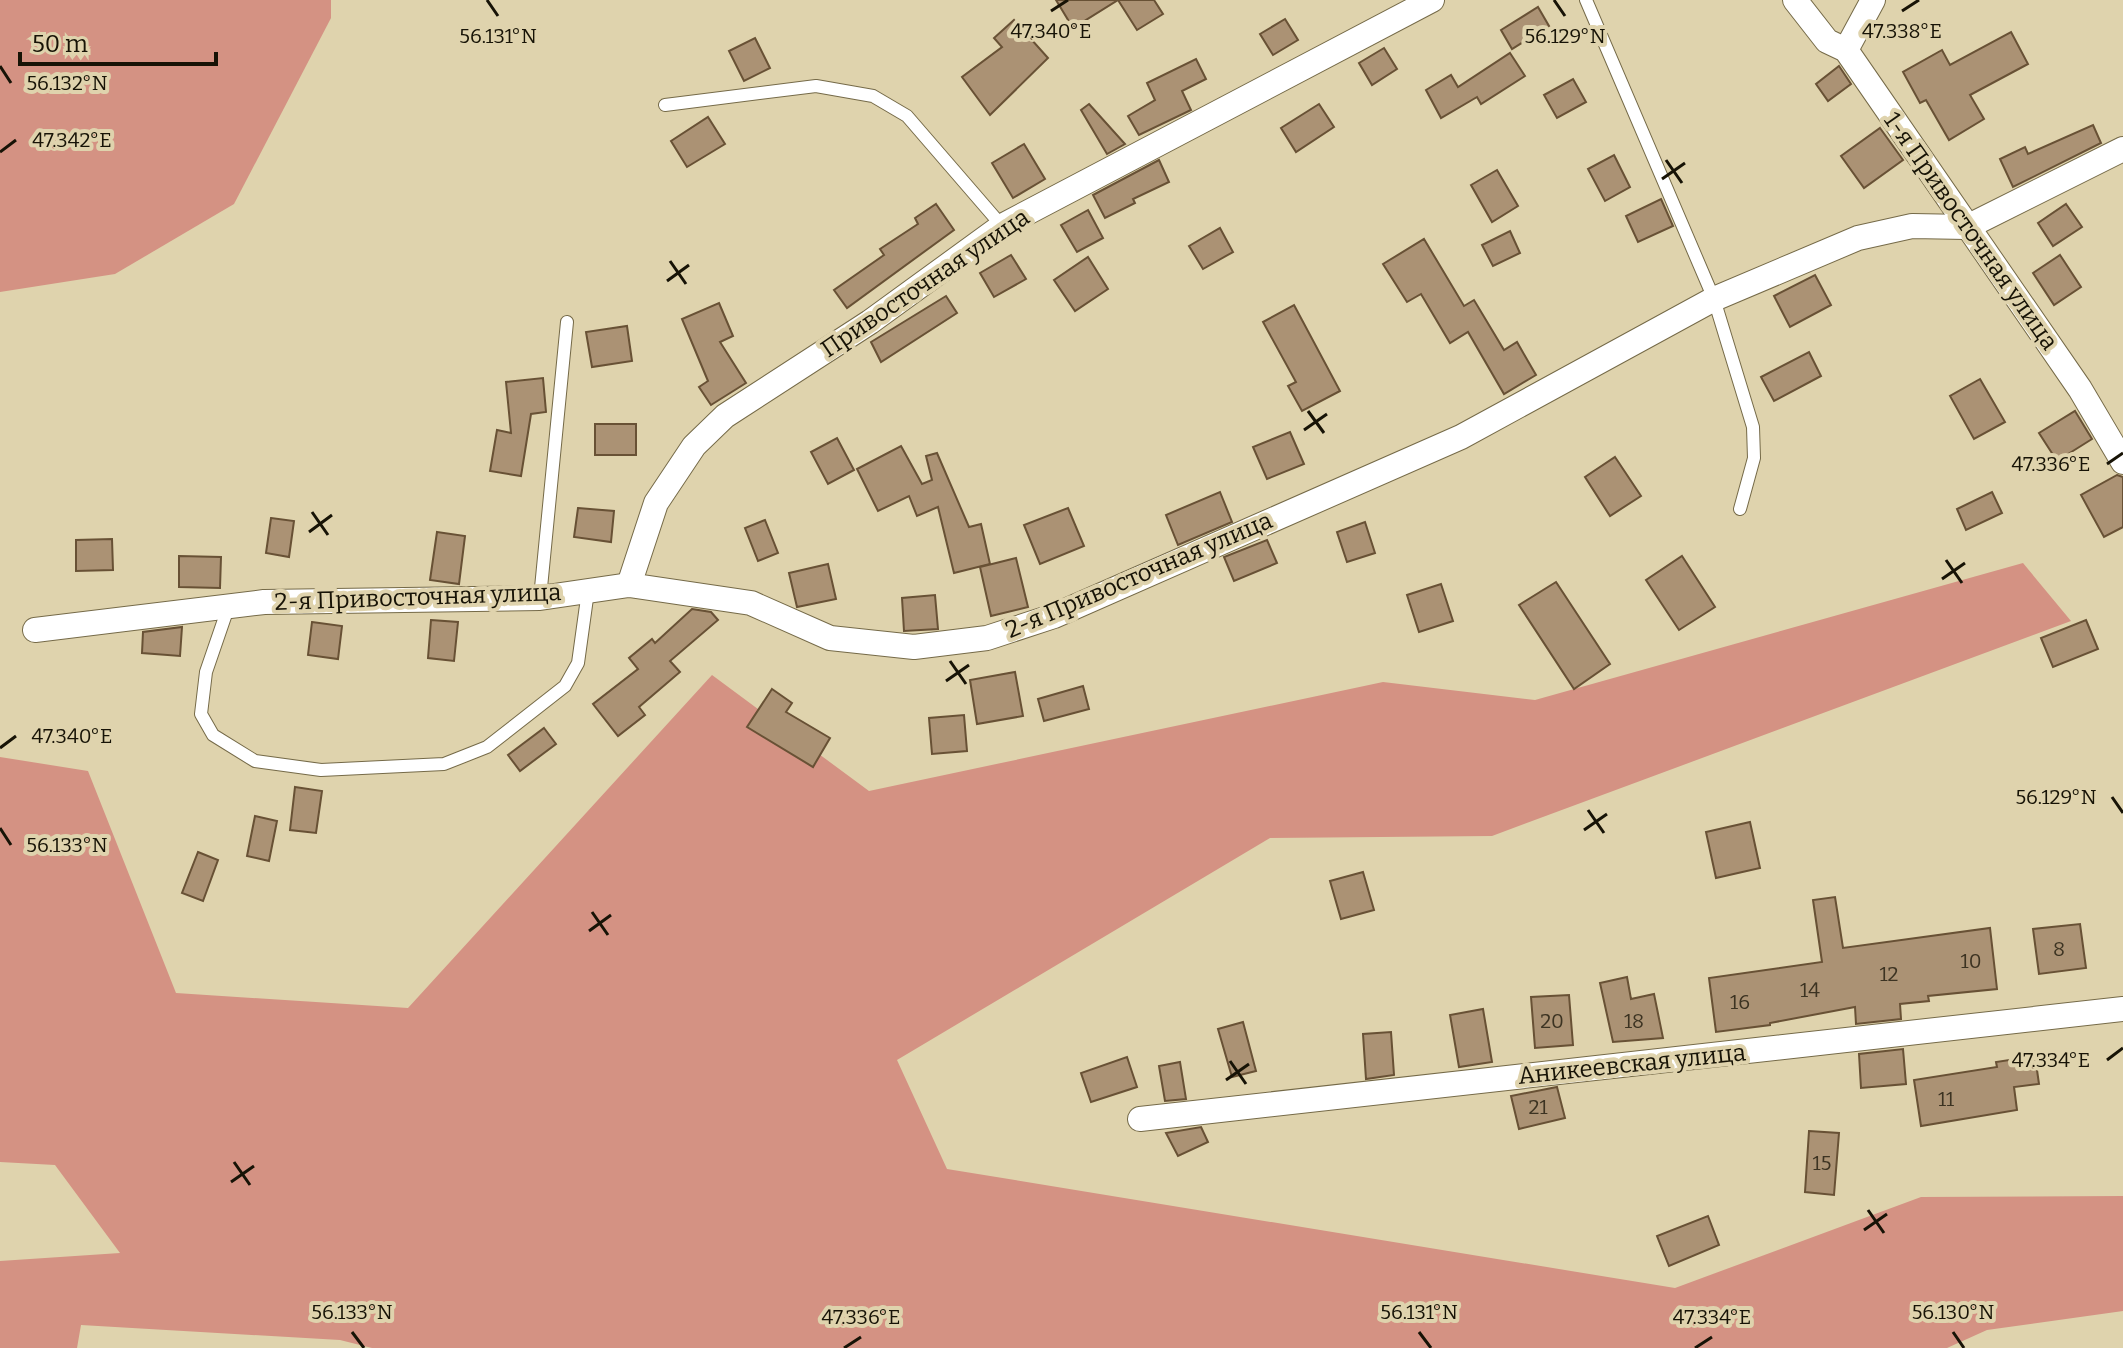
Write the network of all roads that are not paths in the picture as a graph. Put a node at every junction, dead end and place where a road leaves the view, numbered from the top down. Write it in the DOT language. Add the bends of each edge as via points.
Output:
graph roads {
  1 [pos="1432,0"];
  2 [pos="1586,0"];
  3 [pos="1795,0"];
  4 [pos="1873,0"];
  5 [pos="1846,50"];
  6 [pos="665,105"];
  7 [pos="2123,149"];
  8 [pos="1002,226"];
  9 [pos="1967,227"];
  10 [pos="1714,299"];
  11 [pos="567,322"];
  12 [pos="2123,462"];
  13 [pos="1740,509"];
  14 [pos="629,585"];
  15 [pos="588,591"];
  16 [pos="540,598"];
  17 [pos="228,608"];
  18 [pos="35,630"];
  19 [pos="2123,1009"];
  20 [pos="1140,1119"];
  1 -- 8 [label="street, Привосточная улица"];
  2 -- 10 [label="lane"];
  3 -- 5 [label="street, 1-я Привосточная улица" via="1827,41"];
  4 -- 5 [label="street"];
  5 -- 9 [label="street, 1-я Привосточная улица"];
  6 -- 8 [label="lane" via="816,86 873,96 907,116"];
  7 -- 9 [label="street, 2-я Привосточная улица"];
  8 -- 14 [label="street, Привосточная улица" via="870,322 725,416 694,446 656,503"];
  9 -- 10 [label="street, 2-я Привосточная улица" via="1912,226 1858,238"];
  9 -- 12 [label="street, 1-я Привосточная улица" via="2080,389"];
  10 -- 13 [label="lane" via="1753,427 1754,458"];
  10 -- 14 [label="street, 2-я Привосточная улица" via="1461,437 1054,616 987,638 914,647 830,638 751,603"];
  11 -- 16 [label="lane"];
  14 -- 15 [label="street, 2-я Привосточная улица"];
  15 -- 16 [label="street, 2-я Привосточная улица"];
  15 -- 17 [label="lane" via="578,663 565,686 487,747 444,764 321,770 255,761 213,735 201,714 206,672"];
  16 -- 17 [label="street, 2-я Привосточная улица" via="264,602"];
  17 -- 18 [label="street, 2-я Привосточная улица"];
  19 -- 20 [label="street, Аникеевская улица"];
}
